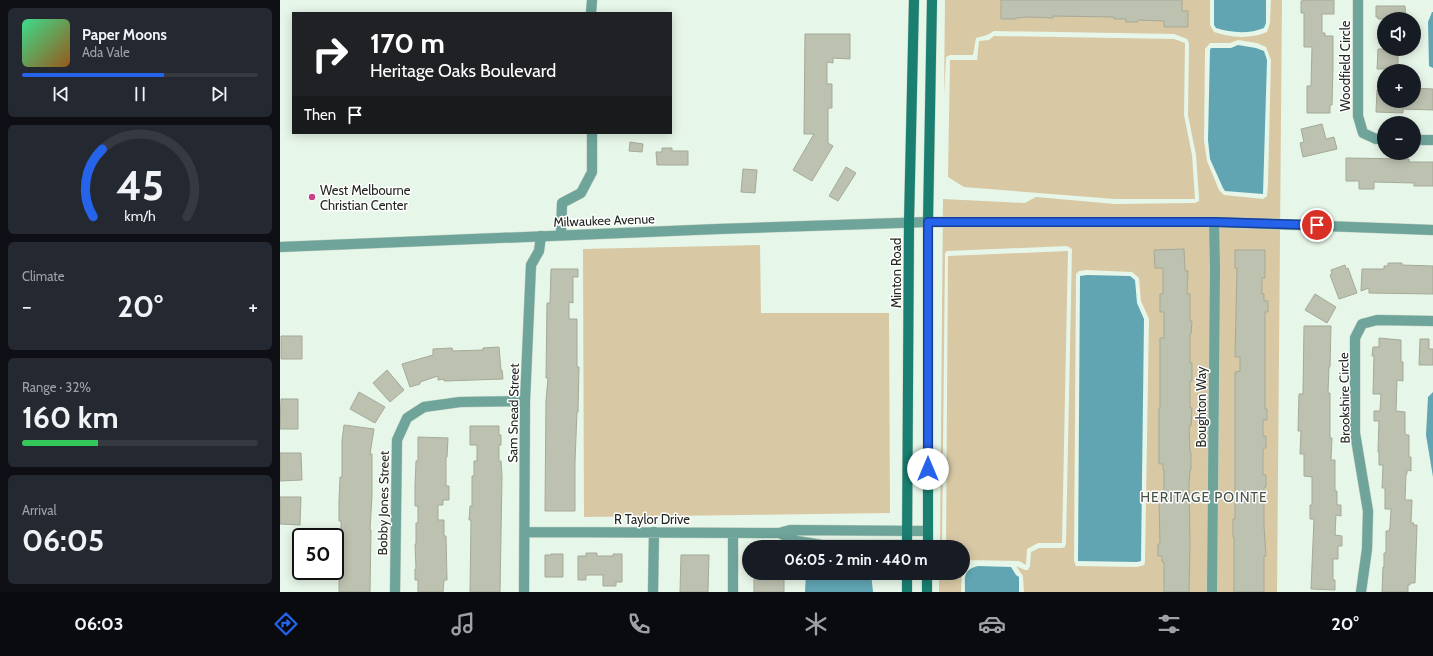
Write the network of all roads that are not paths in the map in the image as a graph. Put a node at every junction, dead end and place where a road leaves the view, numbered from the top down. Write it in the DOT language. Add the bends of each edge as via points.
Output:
graph roads {
  1 [pos="592,0"];
  2 [pos="914,0"];
  3 [pos="932,0"];
  4 [pos="1358,0"];
  5 [pos="592,12"];
  6 [pos="592,134"];
  7 [pos="1377,139"];
  8 [pos="1421,140"];
  9 [pos="1433,140"];
  10 [pos="909,222"];
  11 [pos="928,222"];
  12 [pos="1214,222"];
  13 [pos="1433,230"];
  14 [pos="562,235"];
  15 [pos="541,236"];
  16 [pos="280,247"];
  17 [pos="1433,321"];
  18 [pos="525,401"];
  19 [pos="817,530"];
  20 [pos="856,530"];
  21 [pos="907,530"];
  22 [pos="928,531"];
  23 [pos="524,532"];
  24 [pos="654,532"];
  25 [pos="733,533"];
  26 [pos="780,533"];
  27 [pos="795,540"];
  28 [pos="816,540"];
  29 [pos="855,540"];
  30 [pos="907,540"];
  31 [pos="928,540"];
  32 [pos="907,580"];
  33 [pos="927,580"];
  34 [pos="395,592"];
  35 [pos="524,592"];
  36 [pos="654,592"];
  37 [pos="733,592"];
  38 [pos="907,592"];
  39 [pos="927,592"];
  40 [pos="1212,592"];
  41 [pos="1361,592"];
  1 -- 5 [label="street"];
  2 -- 10 [label="main road, Minton Road"];
  3 -- 11 [label="main road"];
  4 -- 7 [label="street, Woodfield Circle" via="1358,116 1363,133"];
  6 -- 14 [label="street" via="592,172 581,193 562,203"];
  8 -- 9 [label="street"];
  10 -- 11 [label="street, Milwaukee Avenue"];
  10 -- 14 [label="street, Milwaukee Avenue"];
  10 -- 21 [label="main road, Minton Road"];
  11 -- 12 [label="street, Milwaukee Avenue"];
  11 -- 22 [label="main road"];
  12 -- 13 [label="street, Milwaukee Avenue"];
  12 -- 40 [label="street, Boughton Way"];
  14 -- 15 [label="street, Milwaukee Avenue"];
  15 -- 16 [label="street, Milwaukee Avenue"];
  15 -- 18 [label="street, Sam Snead Street" via="539,251 531,265"];
  17 -- 41 [label="street, Brookshire Circle" via="1377,320 1362,324 1355,338 1355,433 1368,511 1367,549"];
  18 -- 23 [label="street, Sam Snead Street"];
  18 -- 34 [label="street, Bobby Jones Street" via="460,402 424,406 408,418 397,440"];
  19 -- 20 [label="street, R Taylor Drive"];
  19 -- 26 [label="street, R Taylor Drive" via="790,530"];
  19 -- 28 [label="street"];
  20 -- 21 [label="street, R Taylor Drive"];
  20 -- 29 [label="street"];
  21 -- 22 [label="street, R Taylor Drive"];
  21 -- 30 [label="main road, Minton Road"];
  22 -- 31 [label="main road"];
  23 -- 24 [label="street, R Taylor Drive"];
  23 -- 35 [label="street, Sam Snead Street"];
  24 -- 25 [label="street, R Taylor Drive"];
  24 -- 36 [label="street"];
  25 -- 26 [label="street, R Taylor Drive"];
  25 -- 37 [label="street"];
  26 -- 27 [label="street, R Taylor Drive"];
  32 -- 38 [label="main road"];
  33 -- 39 [label="main road"];
}
